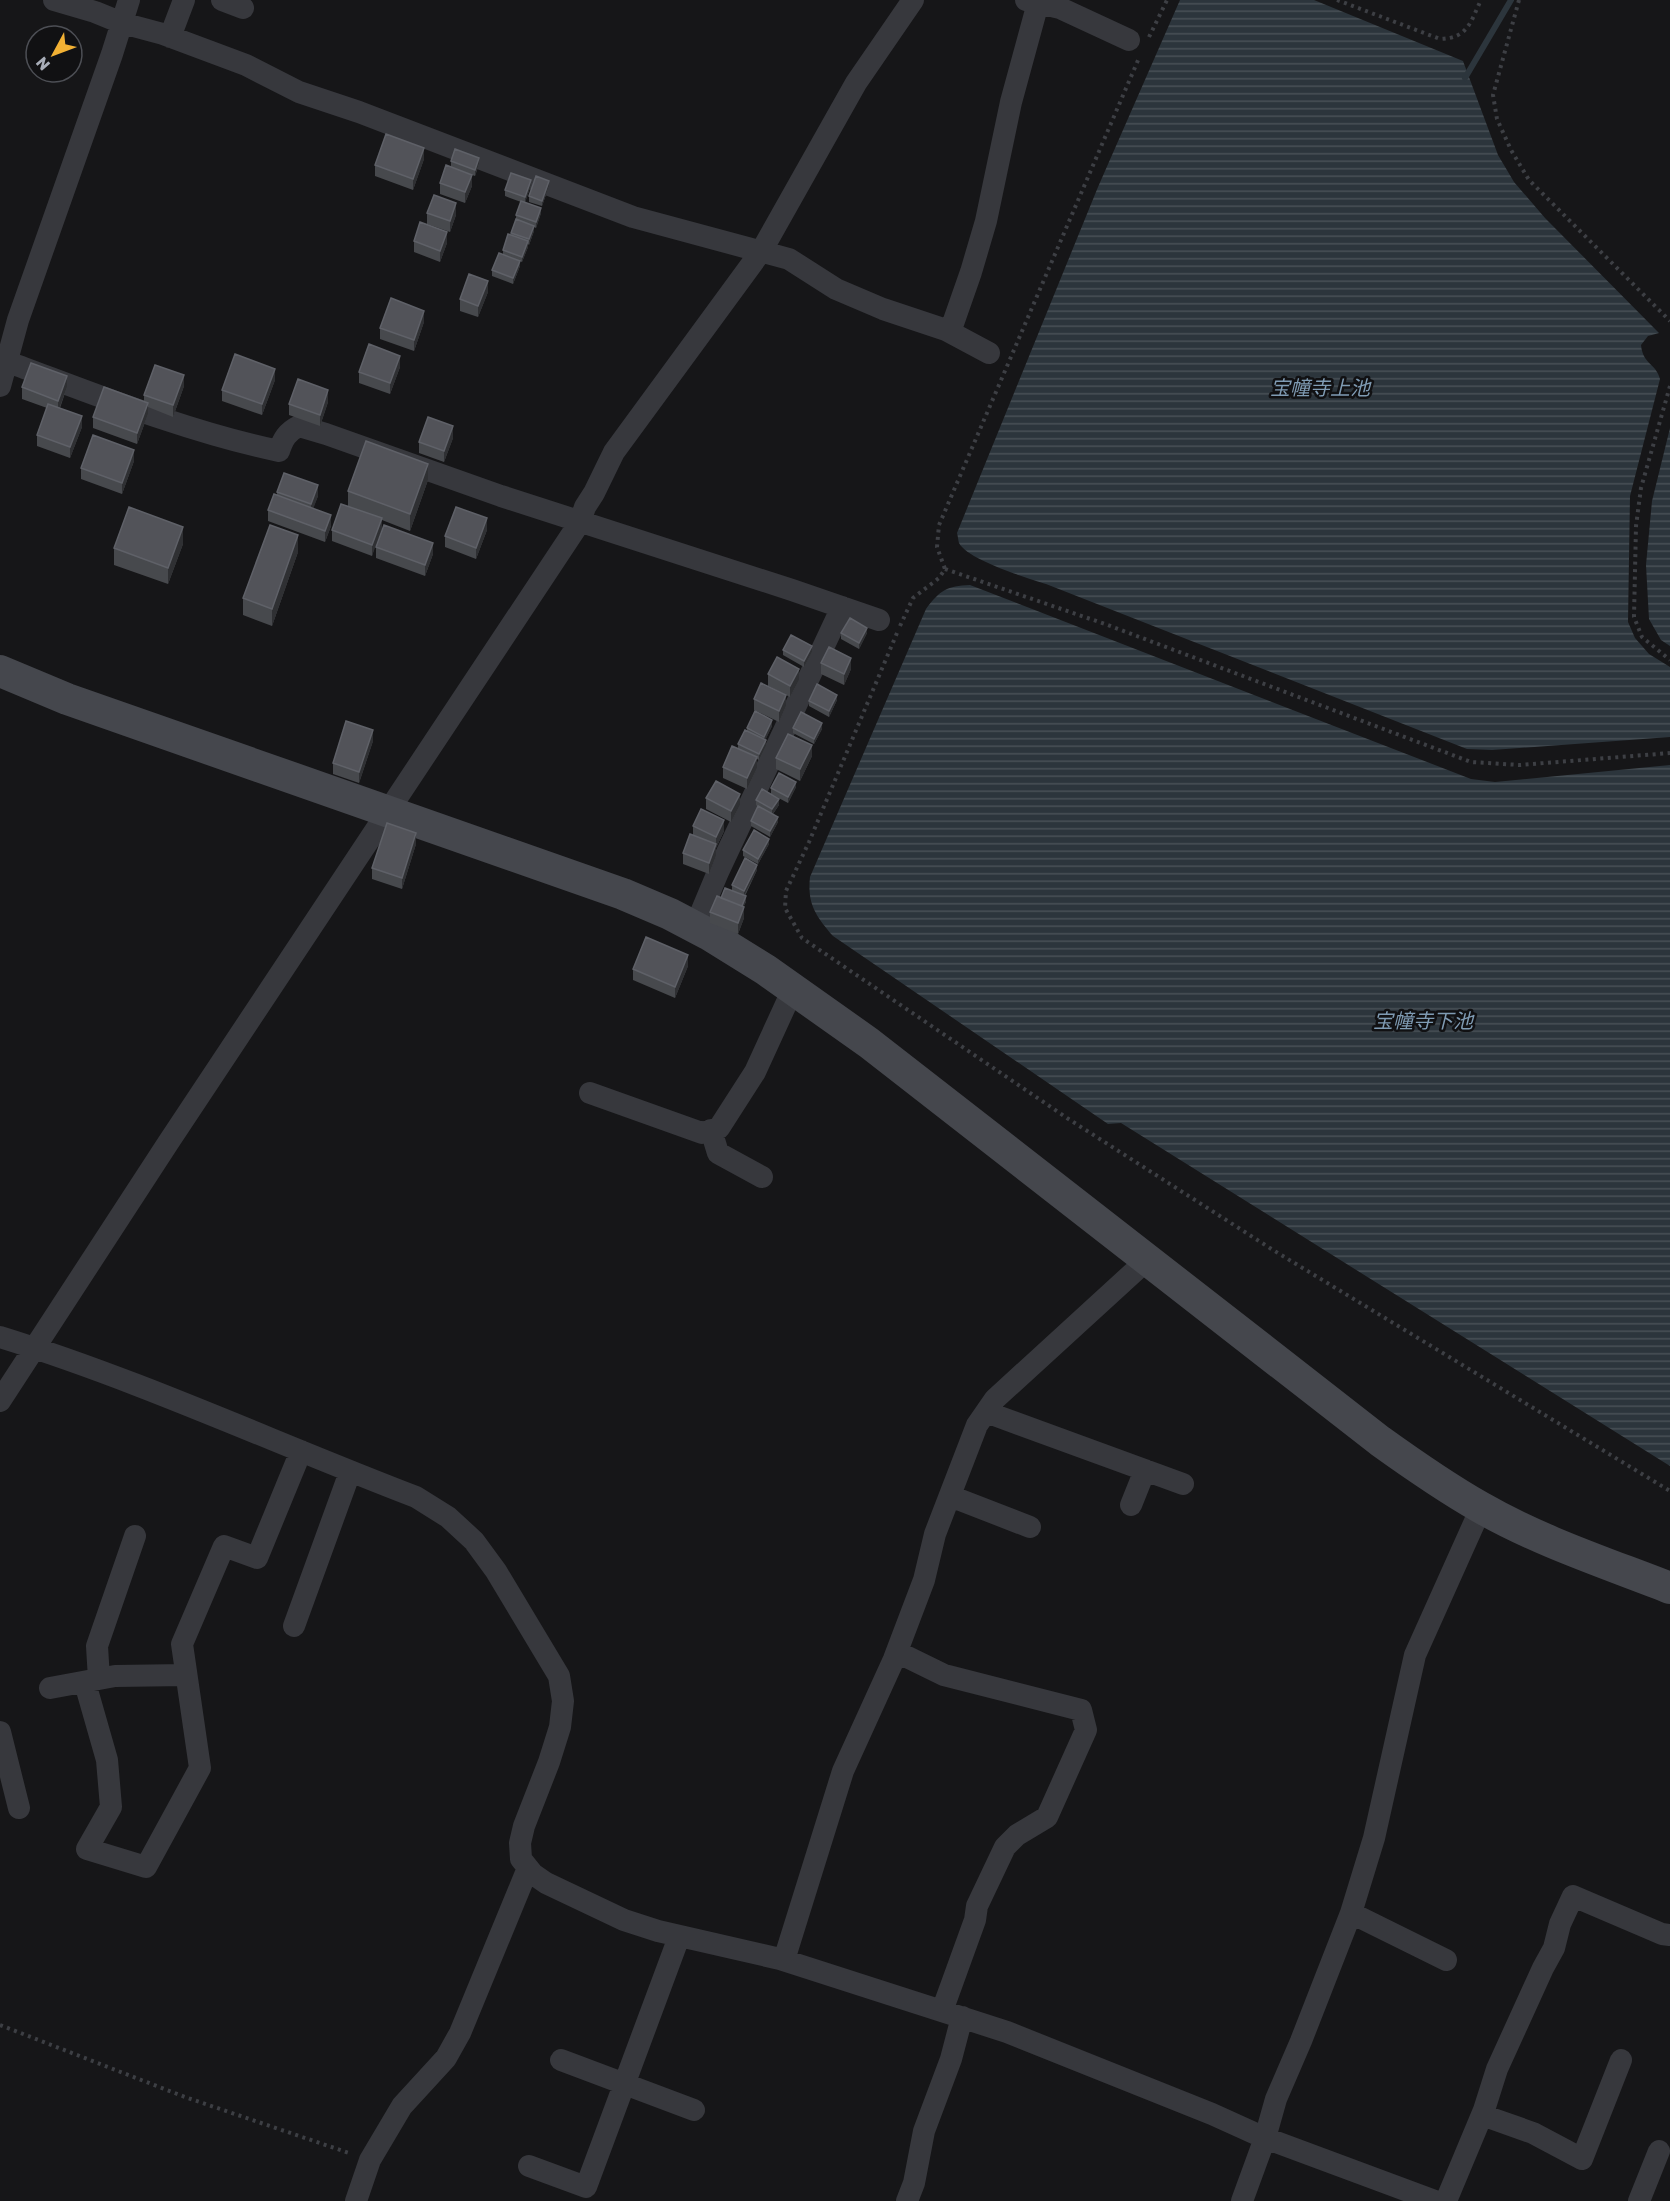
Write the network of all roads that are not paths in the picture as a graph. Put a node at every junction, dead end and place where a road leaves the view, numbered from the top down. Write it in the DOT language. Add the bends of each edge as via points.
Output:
graph roads {
  1 [pos="54,0"];
  2 [pos="129,0"];
  3 [pos="183,0"];
  4 [pos="222,0"];
  5 [pos="913,0"];
  6 [pos="1032,1"];
  7 [pos="243,8"];
  8 [pos="122,23"];
  9 [pos="170,37"];
  10 [pos="1139,45"];
  11 [pos="762,250"];
  12 [pos="9,317"];
  13 [pos="950,332"];
  14 [pos="989,353"];
  15 [pos="8,362"];
  16 [pos="0,386"];
  17 [pos="580,522"];
  18 [pos="842,607"];
  19 [pos="879,620"];
  20 [pos="0,671"];
  21 [pos="388,813"];
  22 [pos="695,927"];
  23 [pos="793,989"];
  24 [pos="590,1093"];
  25 [pos="711,1130"];
  26 [pos="762,1177"];
  27 [pos="1147,1260"];
  28 [pos="0,1337"];
  29 [pos="36,1348"];
  30 [pos="0,1401"];
  31 [pos="986,1412"];
  32 [pos="301,1451"];
  33 [pos="1145,1470"];
  34 [pos="350,1472"];
  35 [pos="1183,1484"];
  36 [pos="950,1496"];
  37 [pos="1131,1505"];
  38 [pos="1481,1508"];
  39 [pos="1030,1527"];
  40 [pos="135,1536"];
  41 [pos="1670,1588"];
  42 [pos="294,1626"];
  43 [pos="897,1652"];
  44 [pos="186,1675"];
  45 [pos="92,1681"];
  46 [pos="50,1688"];
  47 [pos="0,1732"];
  48 [pos="19,1808"];
  49 [pos="528,1868"];
  50 [pos="1351,1914"];
  51 [pos="1670,1935"];
  52 [pos="679,1937"];
  53 [pos="784,1960"];
  54 [pos="1446,1960"];
  55 [pos="952,2014"];
  56 [pos="561,2060"];
  57 [pos="1621,2060"];
  58 [pos="624,2084"];
  59 [pos="694,2110"];
  60 [pos="1482,2115"];
  61 [pos="1265,2138"];
  62 [pos="529,2166"];
  63 [pos="1660,2167"];
  64 [pos="356,2201"];
  65 [pos="906,2201"];
  66 [pos="1242,2201"];
  67 [pos="1435,2201"];
  68 [pos="1446,2201"];
  69 [pos="1639,2201"];
  1 -- 8 [label="street"];
  2 -- 8 [label="street"];
  3 -- 9 [label="street"];
  4 -- 7 [label="street"];
  5 -- 11 [label="street" via="856,83"];
  6 -- 10 [label="street" via="1060,8"];
  6 -- 13 [label="street" via="986,221"];
  8 -- 9 [label="street"];
  8 -- 12 [label="street" via="105,76"];
  9 -- 11 [label="street" via="246,65 299,92 633,217"];
  11 -- 13 [label="street" via="789,259 836,289"];
  11 -- 17 [label="street" via="614,452"];
  12 -- 15 [label="street"];
  13 -- 14 [label="street"];
  15 -- 16 [label="street"];
  15 -- 17 [label="street" via="156,418 246,444 279,451 282,439 298,426"];
  17 -- 18 [label="street"];
  17 -- 21 [label="street"];
  18 -- 19 [label="street"];
  18 -- 22 [label="street"];
  20 -- 21 [label="street" via="67,699"];
  21 -- 22 [label="street" via="623,894"];
  21 -- 29 [label="street"];
  22 -- 23 [label="street"];
  23 -- 25 [label="street" via="755,1072 719,1128"];
  23 -- 27 [label="street" via="869,1043"];
  24 -- 25 [label="street" via="702,1133"];
  25 -- 26 [label="street" via="718,1153"];
  27 -- 31 [label="street" via="995,1399"];
  27 -- 38 [label="street" via="1380,1441"];
  28 -- 29 [label="street"];
  29 -- 30 [label="street"];
  29 -- 32 [label="street"];
  31 -- 33 [label="street"];
  31 -- 36 [label="street" via="977,1425"];
  32 -- 34 [label="street"];
  32 -- 44 [label="street" via="257,1558 224,1546 182,1644"];
  33 -- 35 [label="street"];
  33 -- 37 [label="street"];
  34 -- 42 [label="street"];
  34 -- 49 [label="street" via="416,1497 448,1517 474,1541 559,1676 563,1701 560,1727 521,1835 521,1859"];
  36 -- 39 [label="street"];
  36 -- 43 [label="street"];
  38 -- 41 [label="street" via="1553,1542"];
  38 -- 50 [label="street" via="1415,1655 1374,1838"];
  40 -- 45 [label="street" via="97,1646"];
  43 -- 53 [label="street" via="843,1771"];
  43 -- 55 [label="street" via="944,1675 1081,1710 1086,1730 1047,1817 1005,1847 977,1906"];
  44 -- 45 [label="street" via="115,1676"];
  44 -- 45 [label="street" via="200,1768 146,1867 87,1849 111,1807 107,1760"];
  45 -- 46 [label="street"];
  47 -- 48 [label="street"];
  49 -- 52 [label="street" via="546,1883 583,1902"];
  49 -- 64 [label="street" via="460,2033 446,2058 402,2106 370,2160"];
  50 -- 54 [label="street"];
  50 -- 61 [label="street" via="1276,2099"];
  51 -- 60 [label="street" via="1573,1896 1554,1948 1497,2070"];
  52 -- 53 [label="street"];
  52 -- 58 [label="street"];
  53 -- 55 [label="street"];
  55 -- 61 [label="street" via="1201,2109"];
  55 -- 65 [label="street" via="951,2060 924,2131 914,2183"];
  56 -- 58 [label="street"];
  57 -- 60 [label="street" via="1582,2160 1533,2133"];
  58 -- 59 [label="street"];
  58 -- 62 [label="street" via="586,2187"];
  60 -- 68 [label="street"];
  61 -- 66 [label="street"];
  61 -- 67 [label="street"];
  63 -- 69 [label="street"];
}
